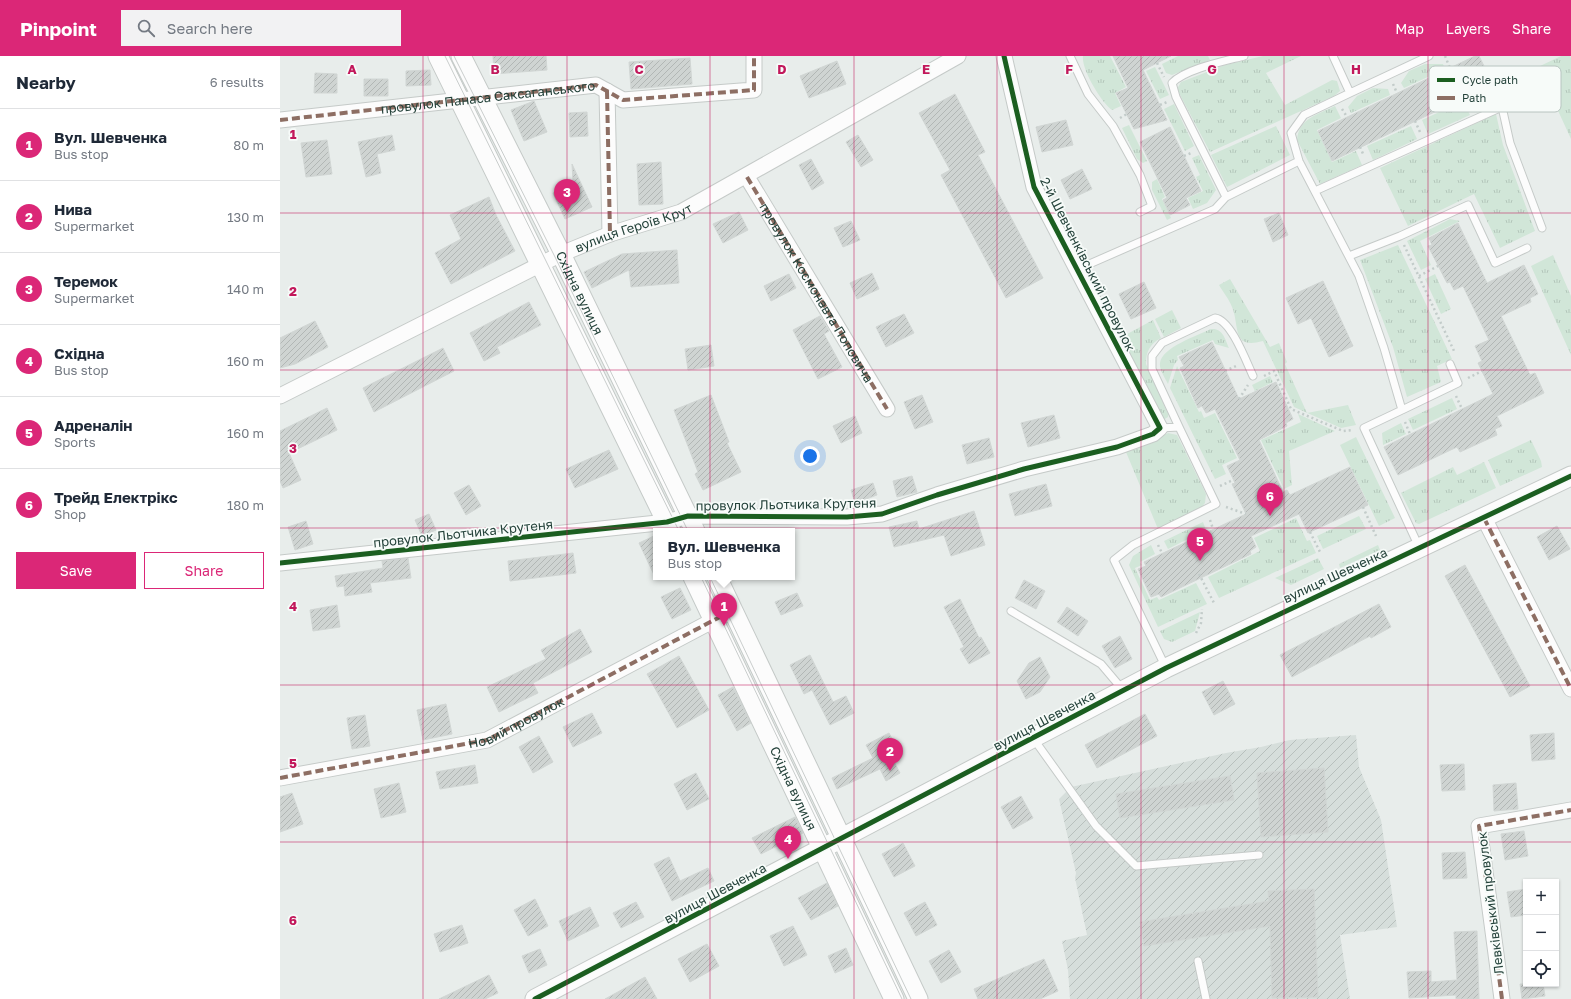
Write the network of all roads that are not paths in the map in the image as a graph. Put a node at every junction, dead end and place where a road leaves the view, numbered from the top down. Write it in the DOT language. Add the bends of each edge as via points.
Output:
graph roads {
  1 [pos="438,56"];
  2 [pos="461,56"];
  3 [pos="754,56"];
  4 [pos="958,56"];
  5 [pos="1004,56"];
  6 [pos="1070,56"];
  7 [pos="1244,56"];
  8 [pos="1333,56"];
  9 [pos="1428,56"];
  10 [pos="607,91"];
  11 [pos="1350,93"];
  12 [pos="482,99"];
  13 [pos="460,102"];
  14 [pos="1489,112"];
  15 [pos="1503,112"];
  16 [pos="280,120"];
  17 [pos="1299,161"];
  18 [pos="746,177"];
  19 [pos="1315,192"];
  20 [pos="1226,197"];
  21 [pos="1140,212"];
  22 [pos="1542,228"];
  23 [pos="610,234"];
  24 [pos="1528,248"];
  25 [pos="561,254"];
  26 [pos="1349,256"];
  27 [pos="541,264"];
  28 [pos="1078,269"];
  29 [pos="1450,364"];
  30 [pos="1253,376"];
  31 [pos="280,396"];
  32 [pos="887,409"];
  33 [pos="1402,410"];
  34 [pos="1180,427"];
  35 [pos="1160,428"];
  36 [pos="1571,476"];
  37 [pos="1484,518"];
  38 [pos="692,523"];
  39 [pos="669,526"];
  40 [pos="1419,547"];
  41 [pos="280,563"];
  42 [pos="694,580"];
  43 [pos="718,580"];
  44 [pos="733,610"];
  45 [pos="1010,611"];
  46 [pos="713,619"];
  47 [pos="1166,668"];
  48 [pos="1571,689"];
  49 [pos="1124,690"];
  50 [pos="1033,738"];
  51 [pos="280,778"];
  52 [pos="1571,810"];
  53 [pos="842,838"];
  54 [pos="824,848"];
  55 [pos="1259,855"];
  56 [pos="1198,961"];
  57 [pos="536,999"];
  58 [pos="894,999"];
  59 [pos="918,999"];
  60 [pos="1206,999"];
  61 [pos="1502,999"];
  1 -- 13 [label="street, Східна вулиця"];
  2 -- 12 [label="street, Східна вулиця"];
  3 -- 10 [label="street, провулок Панаса Саксаганського" via="754,90 623,100"];
  4 -- 18 [label="street, вулиця Героїв Крут"];
  5 -- 28 [label="street, 2-й Шевченківський провулок" via="1034,187"];
  6 -- 21 [label="lane" via="1088,94 1113,126 1140,175 1152,206"];
  7 -- 20 [label="lane" via="1176,78 1172,83 1176,97"];
  8 -- 11 [label="lane"];
  9 -- 11 [label="lane"];
  10 -- 12 [label="street, провулок Панаса Саксаганського" via="596,85"];
  10 -- 23 [label="street"];
  11 -- 17 [label="lane" via="1304,115 1291,133"];
  12 -- 13 [label="street, провулок Панаса Саксаганського"];
  12 -- 25 [label="street, Східна вулиця"];
  13 -- 16 [label="street, провулок Панаса Саксаганського"];
  13 -- 27 [label="street, Східна вулиця"];
  14 -- 19 [label="lane"];
  15 -- 22 [label="lane" via="1510,143"];
  17 -- 19 [label="lane"];
  17 -- 20 [label="lane"];
  18 -- 23 [label="street, вулиця Героїв Крут" via="681,212"];
  18 -- 32 [label="street, провулок Космонавта Поповича"];
  19 -- 26 [label="lane"];
  20 -- 28 [label="lane" via="1215,209"];
  23 -- 25 [label="street, вулиця Героїв Крут"];
  24 -- 26 [label="lane" via="1495,263 1468,205"];
  25 -- 27 [label="street, вулиця Героїв Крут"];
  25 -- 38 [label="street, Східна вулиця"];
  26 -- 33 [label="lane" via="1359,276 1384,348"];
  27 -- 31 [label="street, вулиця Героїв Крут"];
  27 -- 39 [label="street, Східна вулиця"];
  28 -- 35 [label="street, 2-й Шевченківський провулок"];
  29 -- 33 [label="lane" via="1458,383"];
  30 -- 34 [label="lane" via="1229,327 1220,318 1162,343 1152,356 1152,369"];
  33 -- 40 [label="lane" via="1364,428"];
  34 -- 35 [label="lane"];
  34 -- 47 [label="lane" via="1216,504 1133,545 1114,560"];
  35 -- 38 [label="street, провулок Льотчика Крутеня" via="1153,434 1117,447 1024,469 882,514"];
  36 -- 37 [label="street, вулиця Шевченка"];
  37 -- 40 [label="street, вулиця Шевченка"];
  37 -- 48 [label="street"];
  38 -- 39 [label="street, провулок Льотчика Крутеня"];
  39 -- 41 [label="street, провулок Льотчика Крутеня"];
  40 -- 47 [label="street, вулиця Шевченка"];
  42 -- 46 [label="street, Східна вулиця"];
  43 -- 44 [label="street, Східна вулиця"];
  44 -- 46 [label="street, Новий провулок"];
  44 -- 53 [label="street, Східна вулиця"];
  45 -- 49 [label="lane" via="1101,664"];
  46 -- 51 [label="street, Новий провулок" via="487,740"];
  46 -- 54 [label="street, Східна вулиця"];
  47 -- 49 [label="street, вулиця Шевченка"];
  49 -- 50 [label="street, вулиця Шевченка"];
  50 -- 53 [label="street, вулиця Шевченка"];
  50 -- 55 [label="lane" via="1096,826 1136,866"];
  52 -- 61 [label="street, Левківський провулок" via="1479,826"];
  53 -- 54 [label="street, вулиця Шевченка"];
  53 -- 59 [label="street, Східна вулиця"];
  54 -- 57 [label="street, вулиця Шевченка"];
  54 -- 58 [label="street, Східна вулиця"];
  56 -- 60 [label="lane"];
}
